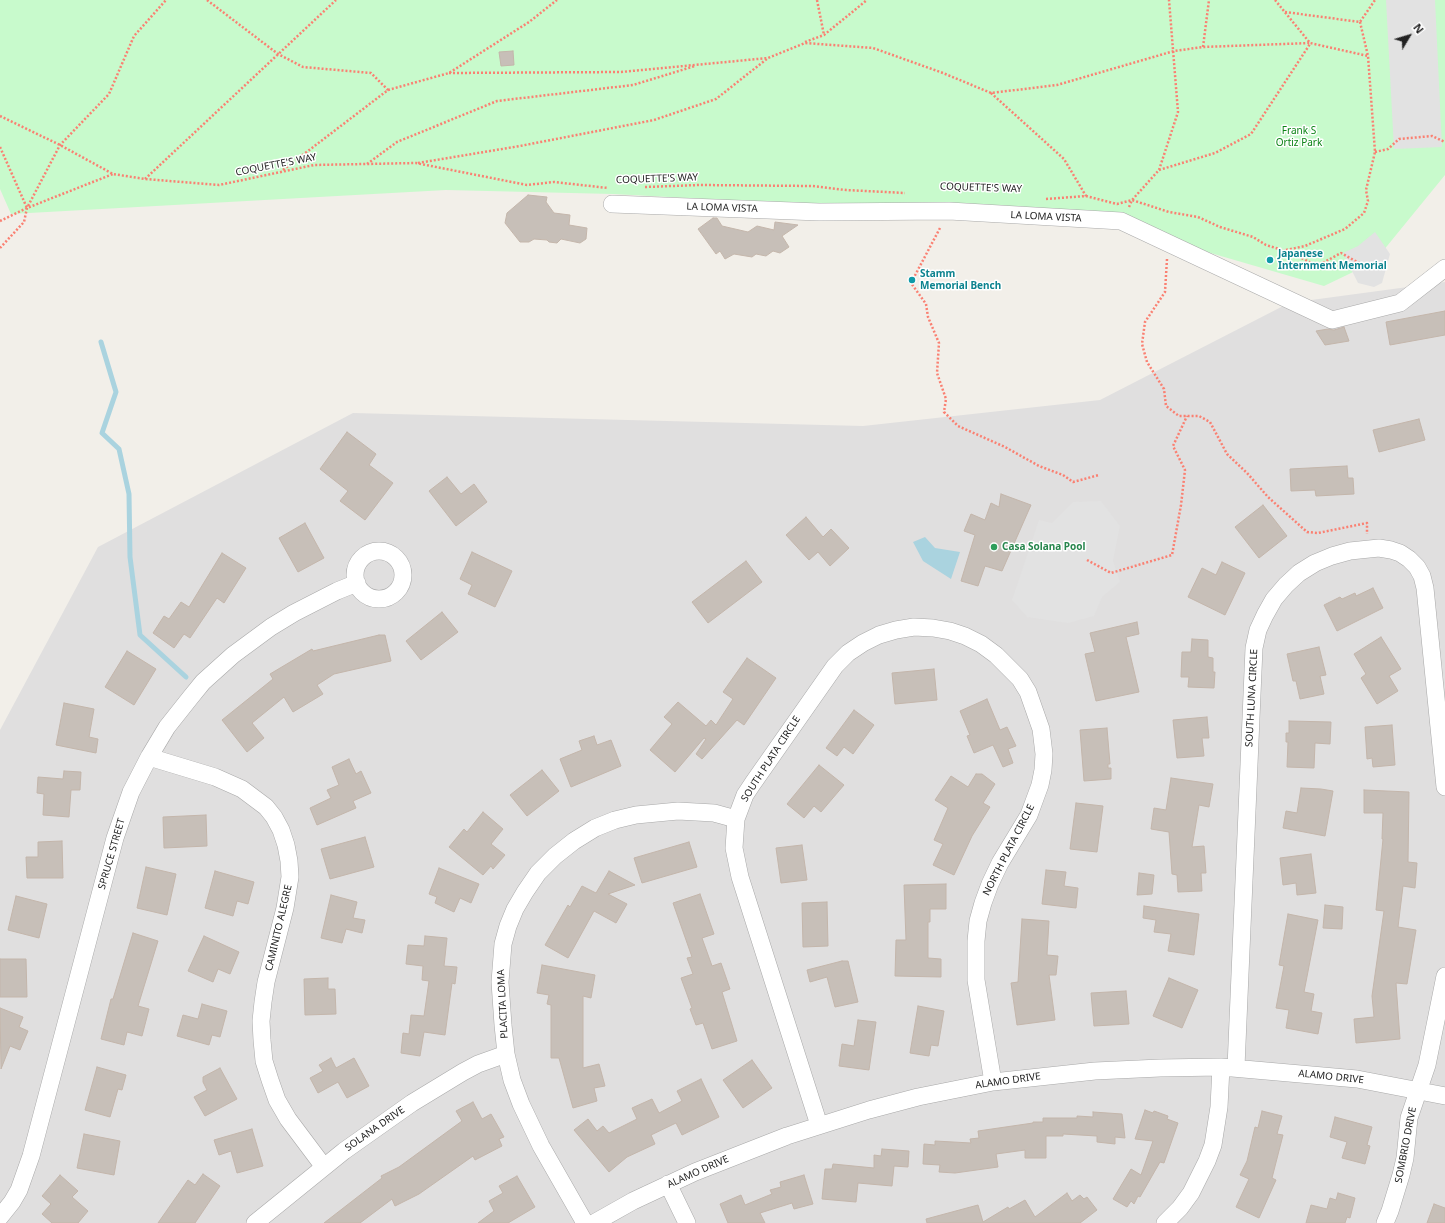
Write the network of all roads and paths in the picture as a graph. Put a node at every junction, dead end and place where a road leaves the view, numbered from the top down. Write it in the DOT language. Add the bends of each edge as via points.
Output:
graph roads {
  1 [pos="166,0"];
  2 [pos="207,0"];
  3 [pos="336,0"];
  4 [pos="557,0"];
  5 [pos="817,0"];
  6 [pos="866,0"];
  7 [pos="1169,0"];
  8 [pos="1209,0"];
  9 [pos="1275,0"];
  10 [pos="1375,0"];
  11 [pos="1285,12"];
  12 [pos="1360,22"];
  13 [pos="824,35"];
  14 [pos="805,43"];
  15 [pos="1310,43"];
  16 [pos="1203,47"];
  17 [pos="1174,51"];
  18 [pos="278,54"];
  19 [pos="1368,56"];
  20 [pos="768,58"];
  21 [pos="702,64"];
  22 [pos="449,73"];
  23 [pos="388,90"];
  24 [pos="991,93"];
  25 [pos="0,116"];
  26 [pos="1445,142"];
  27 [pos="60,145"];
  28 [pos="0,147"];
  29 [pos="1375,152"];
  30 [pos="416,163"];
  31 [pos="367,164"];
  32 [pos="1159,170"];
  33 [pos="281,172"];
  34 [pos="113,174"];
  35 [pos="145,179"];
  36 [pos="608,188"];
  37 [pos="639,188"];
  38 [pos="907,194"];
  39 [pos="1086,196"];
  40 [pos="1045,199"];
  41 [pos="1132,200"];
  42 [pos="612,204"];
  43 [pos="27,208"];
  44 [pos="949,211"];
  45 [pos="0,220"];
  46 [pos="1167,243"];
  47 [pos="0,248"];
  48 [pos="1285,250"];
  49 [pos="1368,268"];
  50 [pos="1445,268"];
  51 [pos="1188,416"];
  52 [pos="1099,475"];
  53 [pos="1367,549"];
  54 [pos="1087,560"];
  55 [pos="357,583"];
  56 [pos="1028,692"];
  57 [pos="149,757"];
  58 [pos="1445,787"];
  59 [pos="736,819"];
  60 [pos="1445,976"];
  61 [pos="506,1054"];
  62 [pos="1228,1067"];
  63 [pos="993,1082"];
  64 [pos="1419,1091"];
  65 [pos="1445,1096"];
  66 [pos="819,1125"];
  67 [pos="324,1167"];
  68 [pos="668,1184"];
  69 [pos="0,1217"];
  70 [pos="255,1223"];
  71 [pos="585,1223"];
  72 [pos="594,1223"];
  73 [pos="687,1223"];
  74 [pos="1165,1223"];
  75 [pos="1385,1223"];
  1 -- 27 [label="path" via="134,36 109,94"];
  2 -- 18 [label="path"];
  3 -- 18 [label="path"];
  4 -- 22 [label="path" via="529,22"];
  5 -- 13 [label="path"];
  6 -- 13 [label="path"];
  7 -- 17 [label="path"];
  8 -- 16 [label="path"];
  9 -- 11 [label="path"];
  10 -- 12 [label="path"];
  11 -- 12 [label="path"];
  11 -- 15 [label="path"];
  12 -- 19 [label="path"];
  13 -- 14 [label="path"];
  14 -- 20 [label="path"];
  14 -- 24 [label="path" via="873,48"];
  15 -- 16 [label="path"];
  15 -- 19 [label="path"];
  15 -- 32 [label="path" via="1250,134 1215,153"];
  16 -- 17 [label="path"];
  17 -- 24 [label="path" via="1057,85"];
  17 -- 32 [label="path" via="1178,112"];
  18 -- 23 [label="path" via="303,67 371,73"];
  18 -- 35 [label="path"];
  19 -- 29 [label="path"];
  20 -- 21 [label="path"];
  20 -- 30 [label="path" via="716,99 654,120"];
  21 -- 22 [label="path" via="617,72"];
  21 -- 31 [label="path" via="633,85 497,101 397,142"];
  22 -- 23 [label="path"];
  23 -- 33 [label="path"];
  24 -- 39 [label="path" via="1064,159"];
  25 -- 27 [label="path"];
  26 -- 29 [label="path" via="1432,136 1399,139 1388,149"];
  27 -- 34 [label="path"];
  27 -- 43 [label="path"];
  28 -- 43 [label="path"];
  29 -- 48 [label="path" via="1366,190 1368,201 1364,213 1345,229 1305,246"];
  30 -- 31 [label="path, COQUETTE'S WAY"];
  30 -- 36 [label="path, COQUETTE'S WAY" via="527,185 554,182"];
  31 -- 33 [label="path, COQUETTE'S WAY" via="314,165"];
  32 -- 41 [label="path"];
  33 -- 35 [label="path, COQUETTE'S WAY" via="219,185"];
  34 -- 35 [label="path, COQUETTE'S WAY"];
  34 -- 43 [label="path"];
  37 -- 38 [label="path, COQUETTE'S WAY" via="699,185 812,186"];
  39 -- 40 [label="path"];
  39 -- 41 [label="path" via="1117,204"];
  41 -- 48 [label="path" via="1169,212 1198,217"];
  42 -- 44 [label="street, LA LOMA VISTA" via="819,212"];
  43 -- 45 [label="path"];
  43 -- 47 [label="path" via="24,222"];
  44 -- 46 [label="street, LA LOMA VISTA" via="1121,221"];
  44 -- 52 [label="path" via="911,283 926,304 928,317 939,343 937,372 946,399 944,412 958,426 1073,482"];
  46 -- 50 [label="street, LA LOMA VISTA" via="1332,320 1400,303"];
  46 -- 51 [label="path" via="1165,292 1145,322 1142,344 1147,362 1164,389 1166,406 1179,416"];
  48 -- 49 [label="path" via="1317,266 1341,253"];
  51 -- 53 [label="path" via="1199,416 1210,422 1228,454 1268,497 1306,532 1318,533 1367,523"];
  51 -- 54 [label="path" via="1173,446 1186,470 1172,555 1111,573"];
  53 -- 58 [label="street, SOUTH LUNA CIRCLE" via="1379,548 1400,553 1417,567 1422,576"];
  53 -- 62 [label="street, SOUTH LUNA CIRCLE" via="1332,556 1299,573 1274,600 1258,630 1254,648"];
  55 -- 57 [label="street, SPRUCE STREET" via="337,590 294,613 234,655 203,682 167,727"];
  56 -- 59 [label="street, SOUTH PLATA CIRCLE" via="1016,675 996,655 965,636 933,628 896,630 879,635 848,653 825,678 745,795"];
  56 -- 63 [label="street, NORTH PLATA CIRCLE" via="1042,736 1044,754 1040,785 1028,814 988,890 978,921 976,941 976,980"];
  57 -- 67 [label="street, CAMINITO ALEGRE" via="215,777 242,789 266,807 281,830 286,845 290,877 265,989 261,1021 264,1061 288,1119"];
  57 -- 69 [label="street, SPRUCE STREET" via="132,792 115,838 31,1156 19,1190"];
  59 -- 61 [label="street, PLACITA LOMA" via="714,813 678,811 615,820 574,840 538,873 510,920 503,944 500,982"];
  59 -- 66 [label="street, SOUTH PLATA CIRCLE" via="734,848 740,877"];
  60 -- 64 [label="street, SOMBRIO DRIVE" via="1427,1065"];
  61 -- 67 [label="street, SOLANA DRIVE" via="478,1064 438,1087"];
  61 -- 71 [label="street, PLACITA LOMA" via="512,1080 530,1125"];
  62 -- 63 [label="street, ALAMO DRIVE" via="1096,1071"];
  62 -- 64 [label="street, ALAMO DRIVE" via="1357,1079"];
  62 -- 74 [label="street, SOUTH LUNA CIRCLE" via="1208,1161 1191,1193"];
  63 -- 66 [label="street, ALAMO DRIVE" via="918,1097"];
  64 -- 65 [label="street, ALAMO DRIVE"];
  64 -- 75 [label="street, SOMBRIO DRIVE" via="1409,1118 1401,1175"];
  66 -- 68 [label="street, ALAMO DRIVE" via="749,1149"];
  67 -- 70 [label="street, SOLANA DRIVE"];
  68 -- 72 [label="street, ALAMO DRIVE"];
  68 -- 73 [label="street"];
}
